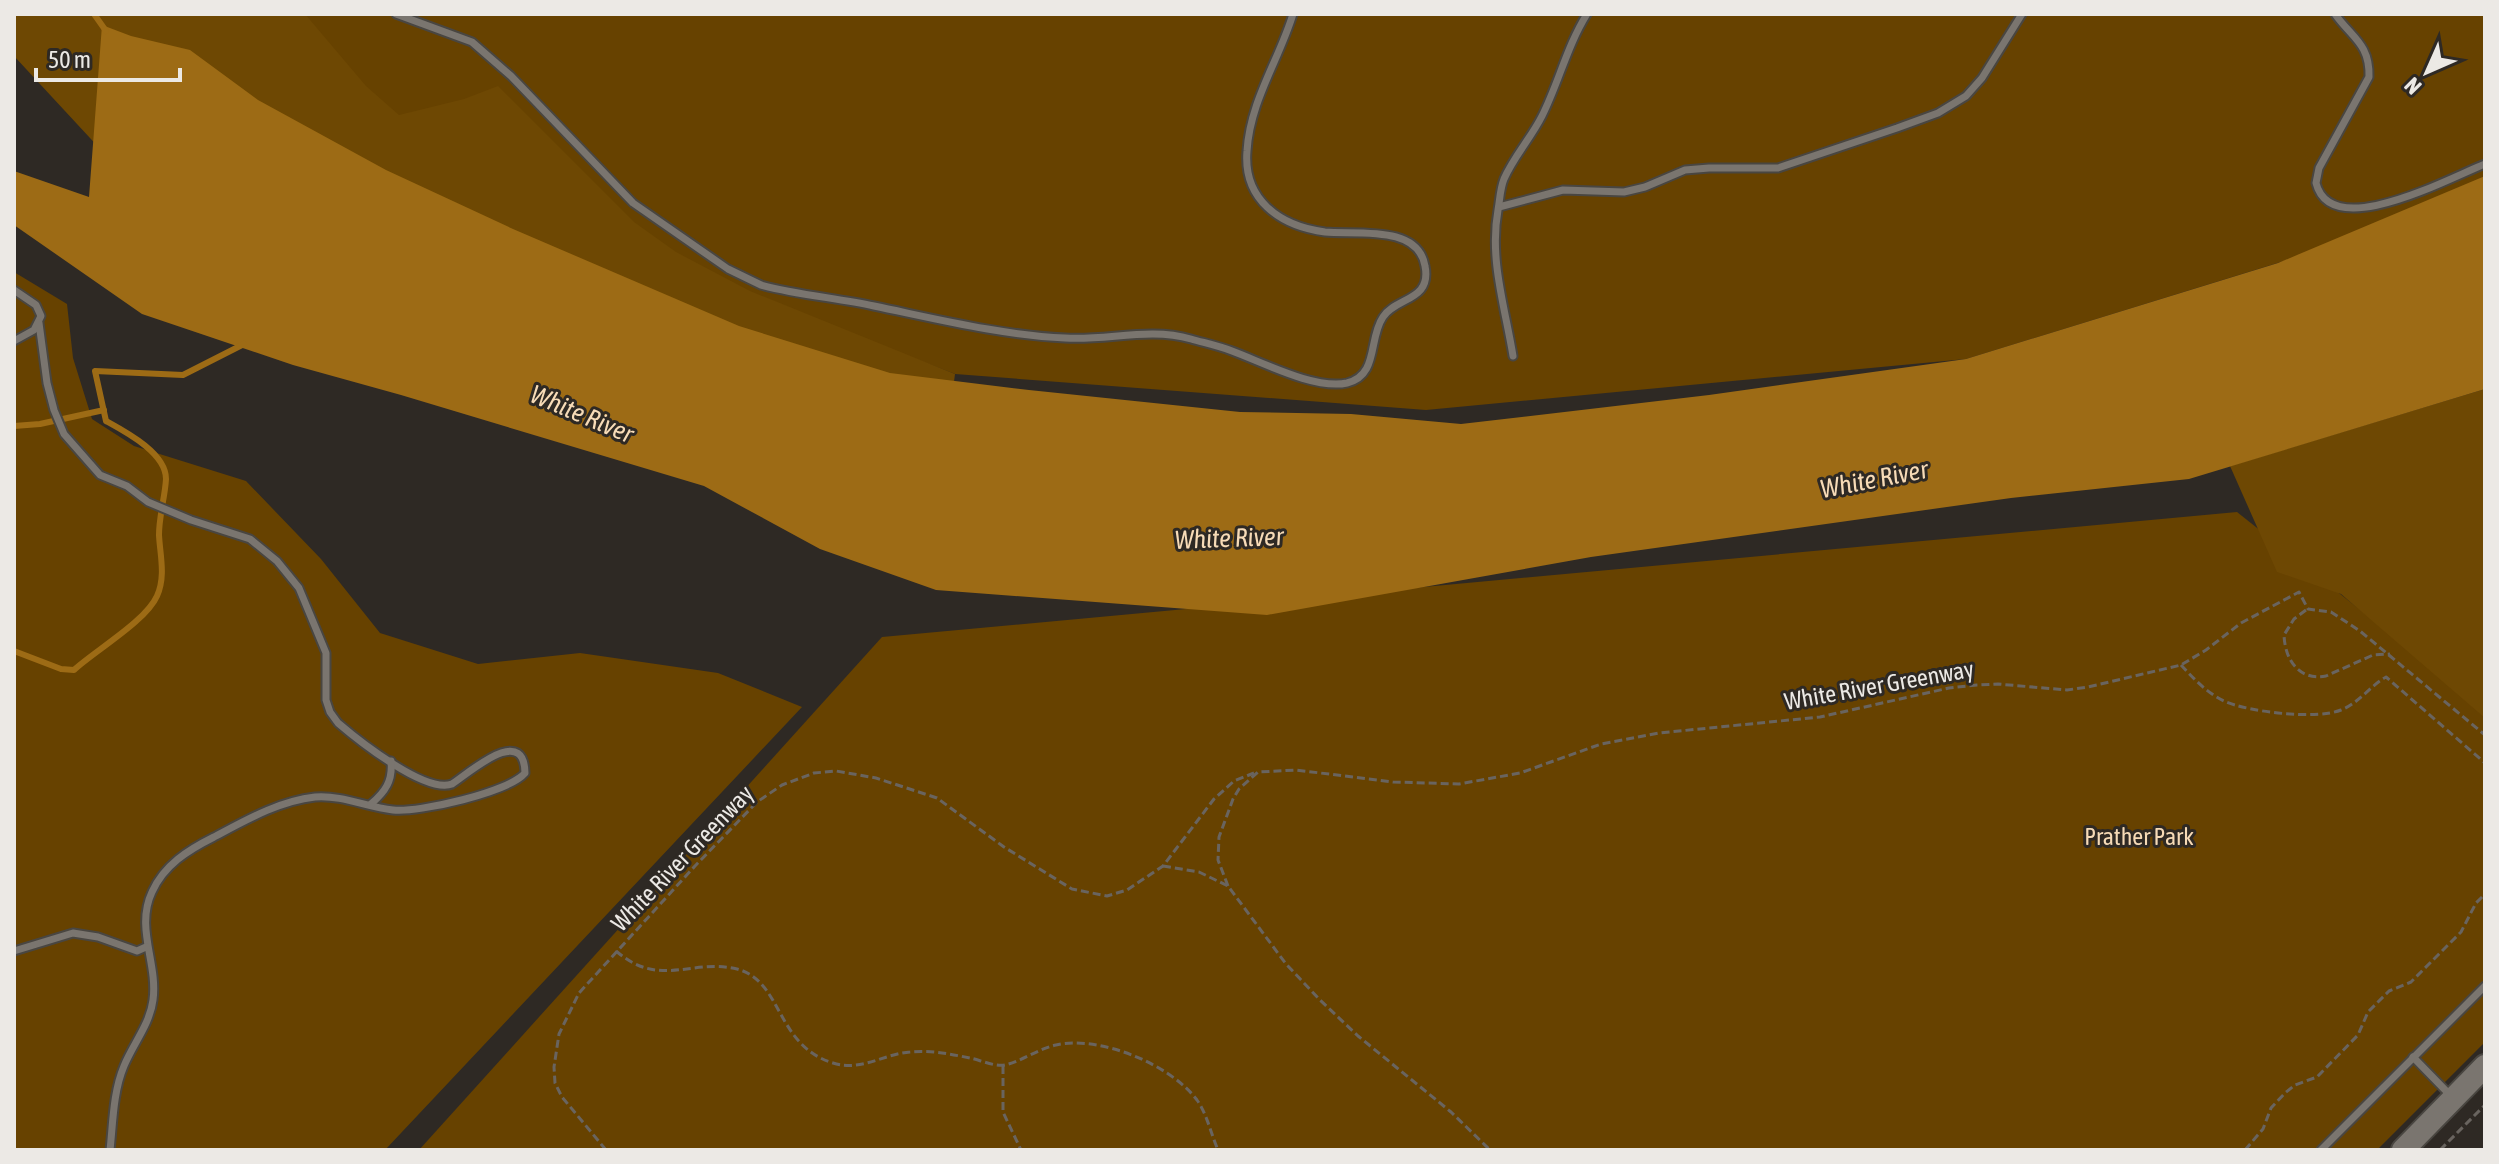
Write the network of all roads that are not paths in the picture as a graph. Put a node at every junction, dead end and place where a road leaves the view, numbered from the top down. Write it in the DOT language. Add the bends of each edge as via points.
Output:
graph roads {
  1 [pos="396,14"];
  2 [pos="1293,14"];
  3 [pos="1587,14"];
  4 [pos="2022,14"];
  5 [pos="2335,14"];
  6 [pos="2485,164"];
  7 [pos="1499,207"];
  8 [pos="14,290"];
  9 [pos="39,323"];
  10 [pos="14,341"];
  11 [pos="1513,356"];
  12 [pos="391,761"];
  13 [pos="371,804"];
  14 [pos="146,947"];
  15 [pos="14,951"];
  16 [pos="2485,986"];
  17 [pos="2413,1057"];
  18 [pos="2485,1066"];
  19 [pos="2453,1098"];
  20 [pos="110,1150"];
  21 [pos="2321,1150"];
  22 [pos="2403,1150"];
  1 -- 2 [label="lane" via="472,42 633,203 728,269 761,285 1015,333 1066,339 1170,334 1229,350 1293,377 1345,383 1367,369 1383,317 1412,299 1423,285 1426,268 1416,250 1394,236 1307,227 1267,208 1250,186 1247,149 1258,99"];
  3 -- 7 [label="lane" via="1543,115 1503,181"];
  4 -- 7 [label="lane" via="1982,78 1966,96 1938,113 1778,168 1685,170 1624,192 1563,190"];
  5 -- 6 [label="lane" via="2363,46 2369,77 2319,168 2316,183 2325,201 2368,209"];
  7 -- 11 [label="lane" via="1495,253"];
  8 -- 9 [label="lane" via="36,305"];
  9 -- 10 [label="lane"];
  9 -- 12 [label="lane" via="47,383 64,434 100,475 148,502 250,539 277,561 299,588 326,653 330,712"];
  12 -- 13 [label="lane" via="392,777"];
  12 -- 13 [label="lane" via="445,786 506,752 521,757 525,773 509,786 418,810"];
  13 -- 14 [label="lane" via="336,797 292,801 184,854 160,876 148,900"];
  14 -- 15 [label="lane" via="137,951 73,933"];
  14 -- 20 [label="lane" via="153,1001 123,1068"];
  16 -- 17 [label="lane"];
  17 -- 19 [label="lane"];
  17 -- 21 [label="lane"];
  18 -- 19 [label="street"];
  19 -- 22 [label="street"];
}
